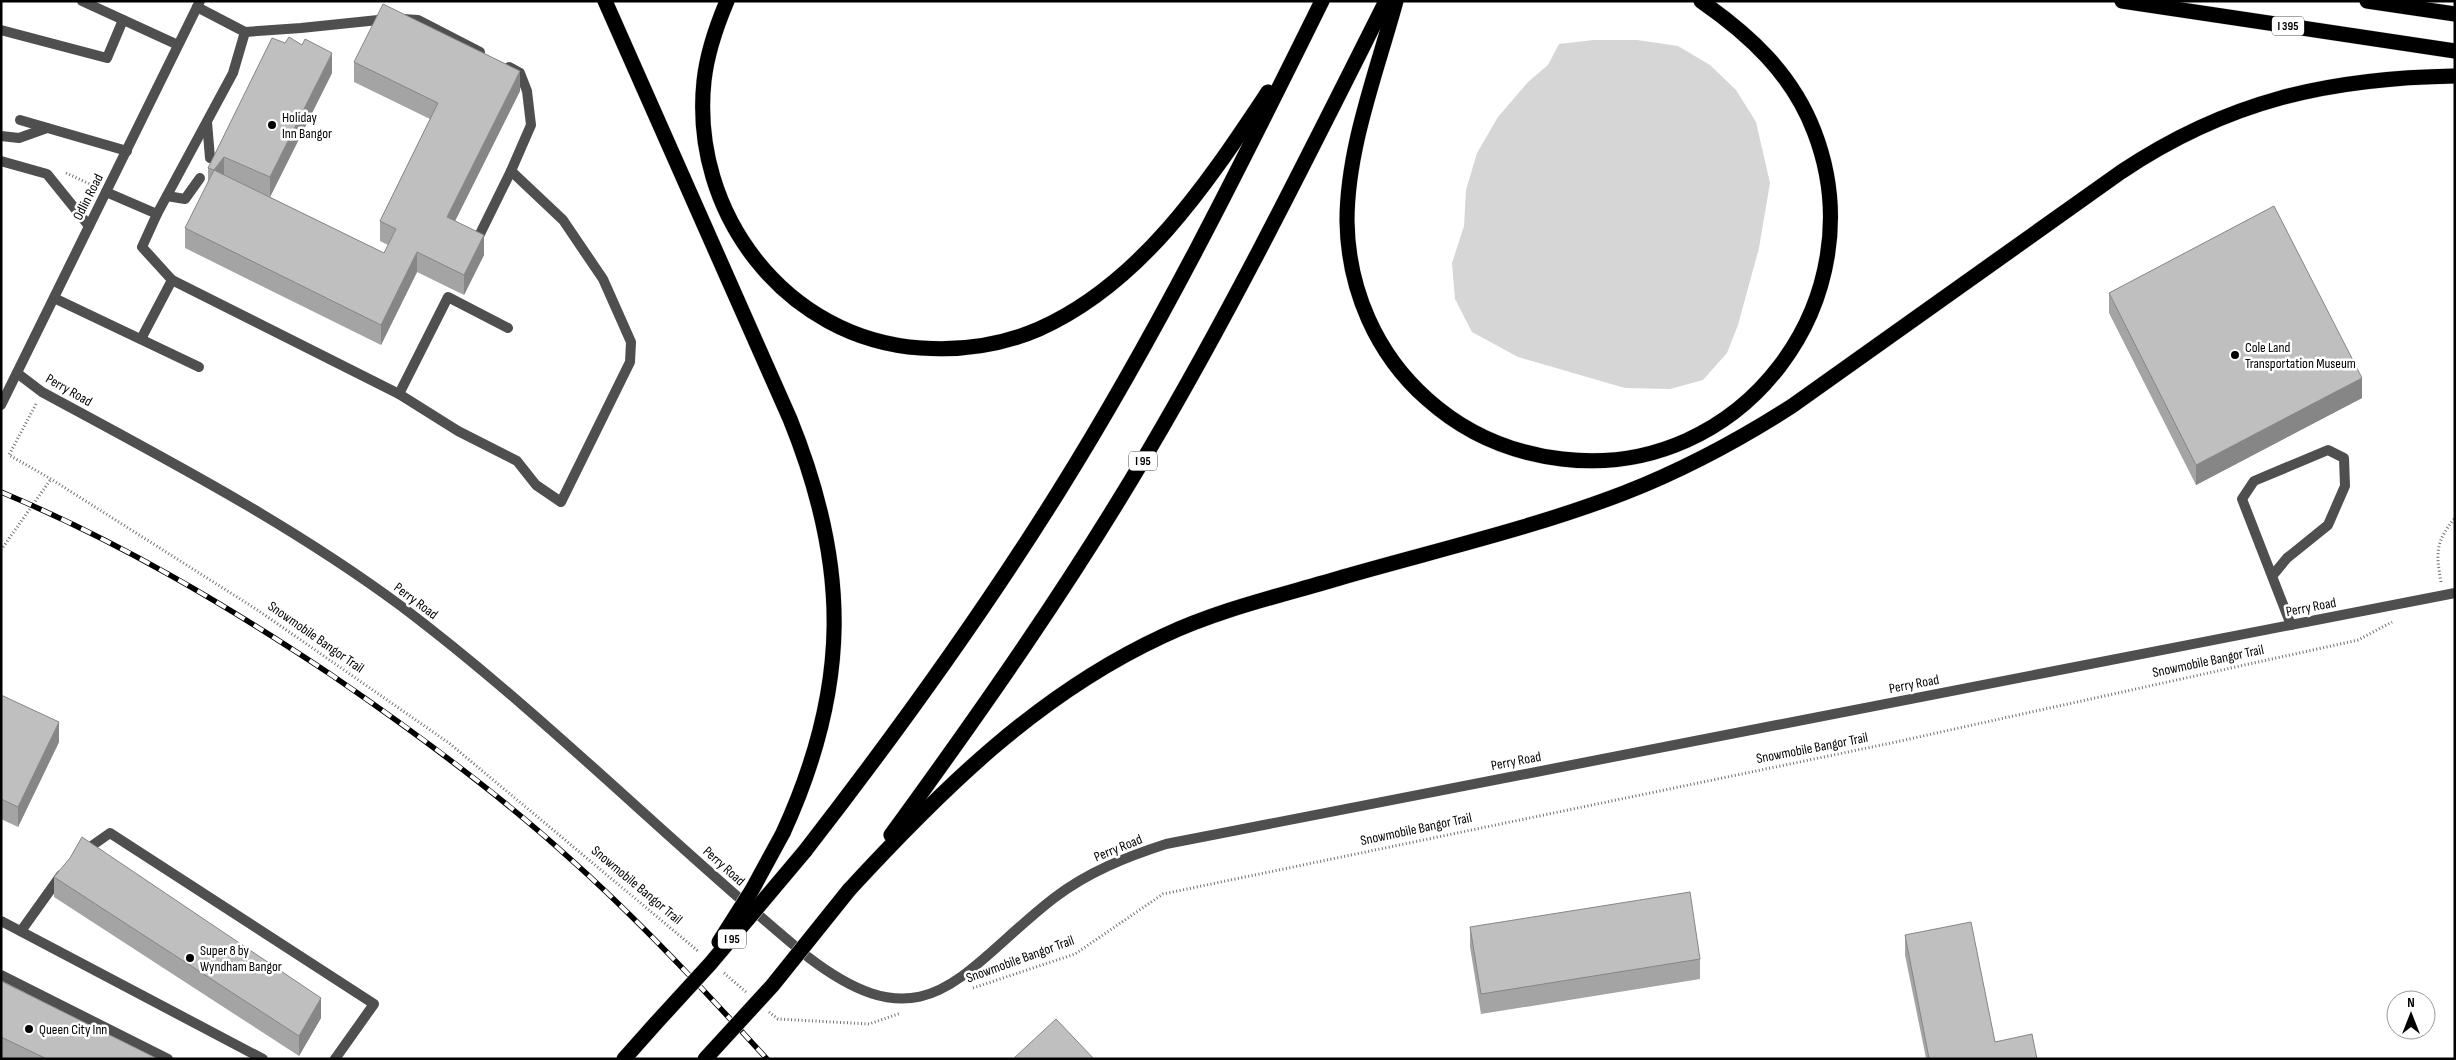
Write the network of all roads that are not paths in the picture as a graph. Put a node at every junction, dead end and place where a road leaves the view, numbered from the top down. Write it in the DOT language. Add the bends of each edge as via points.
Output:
graph roads {
  1 [pos="605,1"];
  2 [pos="727,1"];
  3 [pos="1322,1"];
  4 [pos="1386,1"];
  5 [pos="1396,1"];
  6 [pos="1701,1"];
  7 [pos="2122,1"];
  8 [pos="2367,1"];
  9 [pos="85,2"];
  10 [pos="199,4"];
  11 [pos="2455,14"];
  12 [pos="123,20"];
  13 [pos="1,30"];
  14 [pos="245,32"];
  15 [pos="1305,34"];
  16 [pos="178,46"];
  17 [pos="2455,51"];
  18 [pos="2455,76"];
  19 [pos="20,120"];
  20 [pos="207,122"];
  21 [pos="47,128"];
  22 [pos="1,136"];
  23 [pos="126,151"];
  24 [pos="210,158"];
  25 [pos="1,161"];
  26 [pos="511,171"];
  27 [pos="200,178"];
  28 [pos="106,192"];
  29 [pos="167,196"];
  30 [pos="157,214"];
  31 [pos="89,226"];
  32 [pos="477,240"];
  33 [pos="172,280"];
  34 [pos="54,298"];
  35 [pos="508,328"];
  36 [pos="141,339"];
  37 [pos="199,367"];
  38 [pos="17,373"];
  39 [pos="398,394"];
  40 [pos="1,406"];
  41 [pos="2273,575"];
  42 [pos="2455,592"];
  43 [pos="2291,625"];
  44 [pos="849,890"];
  45 [pos="1,921"];
  46 [pos="21,931"];
  47 [pos="1,975"];
  48 [pos="684,994"];
  49 [pos="168,1059"];
  50 [pos="263,1059"];
  51 [pos="335,1059"];
  52 [pos="624,1059"];
  53 [pos="705,1059"];
  1 -- 48 [label="highway, bridge" via="790,419 814,483 828,540 835,619 829,692 815,751 783,833 752,890"];
  2 -- 15 [label="highway" via="708,59 703,121 711,174 732,226 764,271 792,297 825,320 876,341 932,349 989,344 1036,330 1078,307 1127,269 1161,237 1195,195"];
  3 -- 15 [label="highway, I 95"];
  4 -- 44 [label="highway, I 95" via="1261,247 1116,506 988,699"];
  5 -- 6 [label="highway" via="1358,142 1348,204 1350,258 1359,297 1368,318 1390,357 1411,384 1467,429 1530,454 1601,460 1670,447 1711,428 1752,398 1768,383 1793,348 1813,311 1825,272 1830,232 1829,192 1821,152 1806,112 1785,76 1761,48"];
  7 -- 17 [label="highway, I 395"];
  8 -- 11 [label="highway"];
  9 -- 12 [label="street"];
  10 -- 14 [label="street"];
  10 -- 16 [label="street, Odlin Road"];
  12 -- 13 [label="street" via="107,58"];
  12 -- 16 [label="street"];
  14 -- 20 [label="street" via="233,73"];
  14 -- 26 [label="street" via="386,19 418,20 492,58 520,73 527,91 530,124"];
  15 -- 48 [label="highway, I 95, bridge" via="1240,166 1175,287 1060,489 938,674 804,851"];
  16 -- 23 [label="street, Odlin Road"];
  18 -- 44 [label="highway" via="2384,80 2316,90 2262,102 2205,124 2121,172 1792,406 1677,470 1566,513 1218,614 1142,646 1069,688 1006,734 925,810"];
  19 -- 21 [label="street"];
  20 -- 24 [label="street"];
  20 -- 29 [label="street"];
  21 -- 22 [label="street" via="19,138"];
  21 -- 23 [label="street"];
  23 -- 28 [label="street, Odlin Road"];
  25 -- 31 [label="street" via="47,174"];
  26 -- 32 [label="street"];
  26 -- 39 [label="street" via="563,220 603,279 631,342 630,362 561,502 536,485 517,461"];
  27 -- 29 [label="street" via="185,199"];
  28 -- 30 [label="street"];
  28 -- 31 [label="street, Odlin Road"];
  29 -- 30 [label="street"];
  30 -- 33 [label="street" via="142,247"];
  31 -- 34 [label="street, Odlin Road"];
  33 -- 36 [label="street"];
  33 -- 39 [label="street"];
  34 -- 36 [label="street"];
  34 -- 38 [label="street, Odlin Road"];
  35 -- 39 [label="street" via="448,297"];
  36 -- 37 [label="street"];
  38 -- 40 [label="street, Odlin Road"];
  38 -- 43 [label="street, Perry Road" via="42,392 248,506 399,605 525,708 808,957 845,983 886,999 923,996 944,989 1071,886 1125,857 1173,842"];
  41 -- 41 [label="street" via="2242,499 2254,481 2328,450 2344,458 2345,486 2328,525 2287,558"];
  41 -- 43 [label="street"];
  42 -- 43 [label="street, Perry Road"];
  44 -- 53 [label="highway, I 95, bridge" via="772,986"];
  45 -- 46 [label="street"];
  46 -- 50 [label="street"];
  46 -- 51 [label="street" via="70,863 110,833 374,1004"];
  47 -- 49 [label="street"];
  48 -- 52 [label="highway, I 95, bridge"];
}
